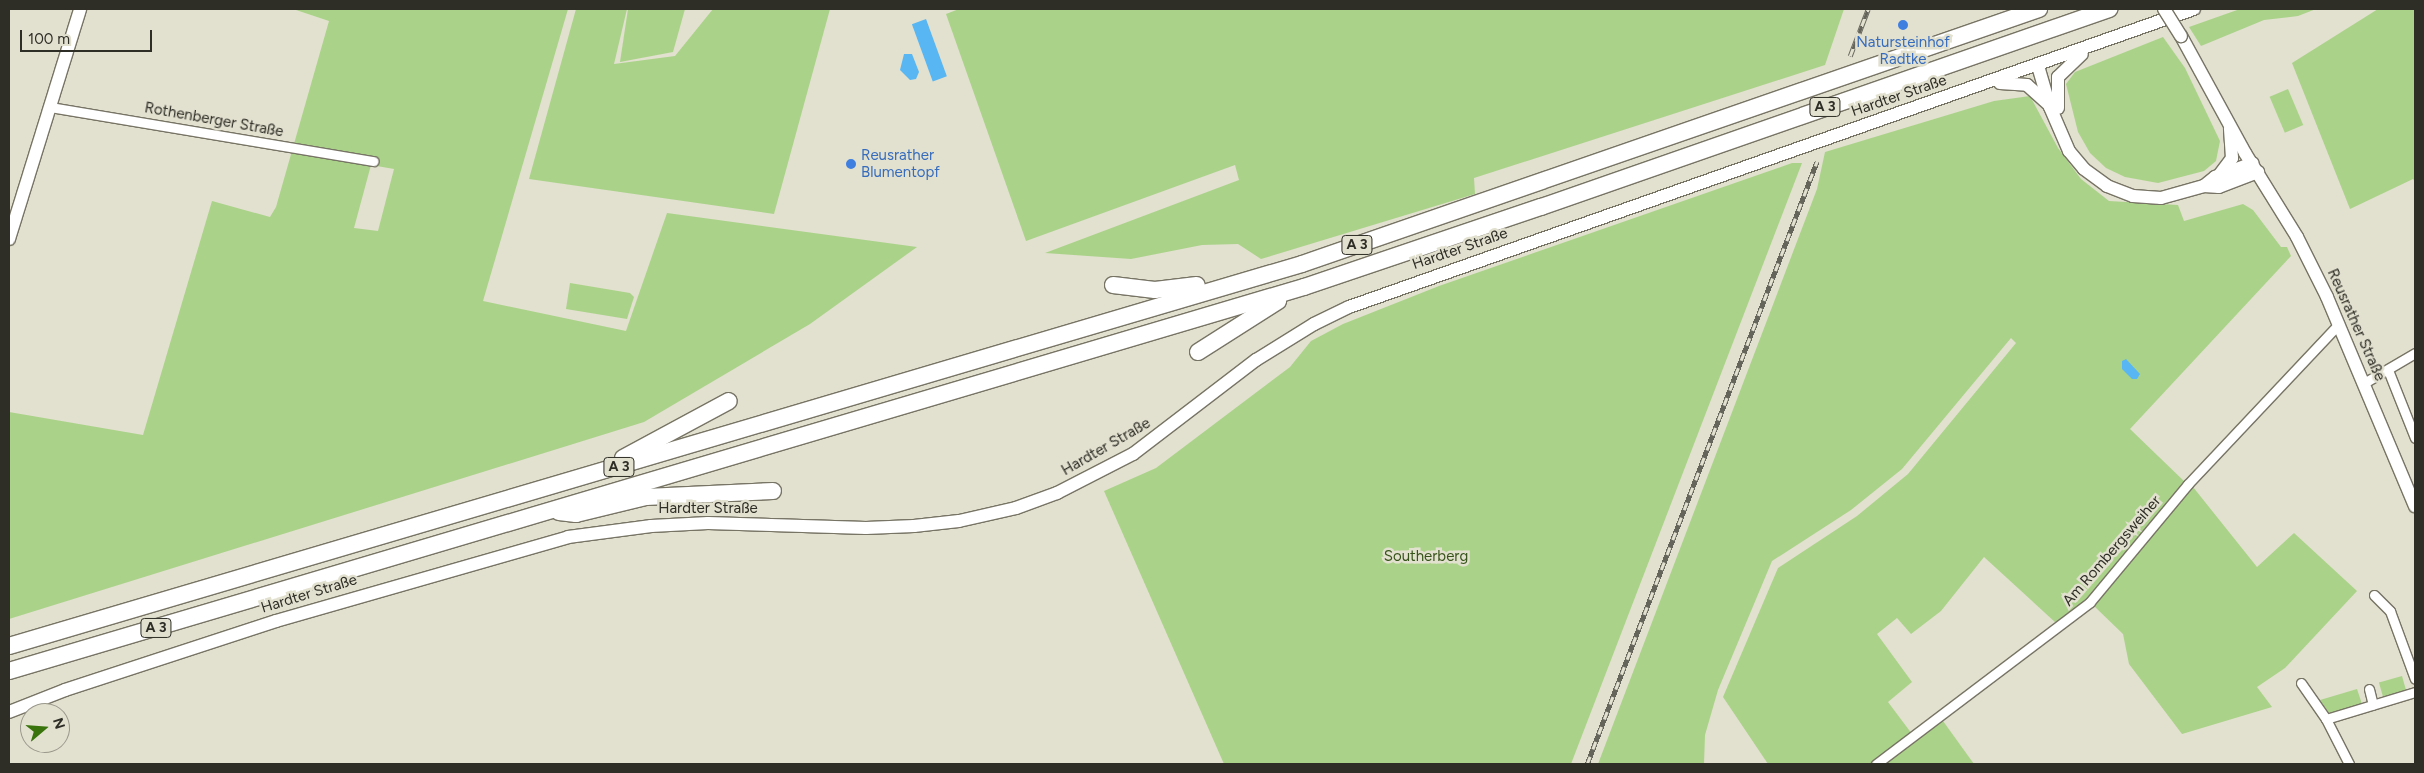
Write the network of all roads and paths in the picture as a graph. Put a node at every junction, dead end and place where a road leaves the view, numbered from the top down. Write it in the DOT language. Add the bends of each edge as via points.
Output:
graph roads {
  1 [pos="80,9"];
  2 [pos="2039,9"];
  3 [pos="2109,9"];
  4 [pos="2164,9"];
  5 [pos="2194,9"];
  6 [pos="2100,44"];
  7 [pos="2038,66"];
  8 [pos="1980,85"];
  9 [pos="50,107"];
  10 [pos="2050,107"];
  11 [pos="2230,126"];
  12 [pos="2070,151"];
  13 [pos="374,162"];
  14 [pos="2255,168"];
  15 [pos="2219,176"];
  16 [pos="2204,186"];
  17 [pos="9,239"];
  18 [pos="1113,285"];
  19 [pos="1228,285"];
  20 [pos="1304,287"];
  21 [pos="2339,324"];
  22 [pos="1198,352"];
  23 [pos="2415,353"];
  24 [pos="2388,370"];
  25 [pos="2364,383"];
  26 [pos="729,401"];
  27 [pos="2415,438"];
  28 [pos="574,480"];
  29 [pos="773,491"];
  30 [pos="2415,506"];
  31 [pos="550,510"];
  32 [pos="2374,595"];
  33 [pos="9,646"];
  34 [pos="9,671"];
  35 [pos="2415,679"];
  36 [pos="2301,684"];
  37 [pos="2369,689"];
  38 [pos="2415,692"];
  39 [pos="2374,705"];
  40 [pos="9,712"];
  41 [pos="2326,719"];
  42 [pos="1876,764"];
  43 [pos="2349,764"];
  1 -- 9 [label="main road"];
  2 -- 19 [label="highway, A 3" via="1302,264"];
  3 -- 20 [label="highway, A 3" via="1541,208"];
  4 -- 11 [label="main road, Reusrather Straße, bridge"];
  5 -- 6 [label="main road, Hardter Straße"];
  6 -- 7 [label="main road, Hardter Straße"];
  6 -- 12 [label="main road" via="2066,66 2058,77 2056,98"];
  7 -- 8 [label="main road, Hardter Straße"];
  7 -- 10 [label="main road"];
  8 -- 10 [label="main road" via="2027,85"];
  8 -- 40 [label="main road, Hardter Straße" via="1350,307 1314,324 1256,360 1133,454 1064,490 1016,508 959,521 914,526 866,528 708,523 651,526 568,538 276,621 94,680"];
  9 -- 13 [label="street, Rothenberger Straße"];
  9 -- 17 [label="main road"];
  10 -- 12 [label="main road"];
  11 -- 14 [label="main road, Reusrather Straße"];
  11 -- 15 [label="main road" via="2232,158"];
  12 -- 16 [label="main road" via="2092,176 2133,196 2161,198"];
  14 -- 15 [label="main road"];
  14 -- 16 [label="main road" via="2219,187"];
  14 -- 21 [label="main road, Reusrather Straße" via="2301,246"];
  15 -- 16 [label="main road"];
  18 -- 19 [label="highway" via="1156,290 1207,282"];
  19 -- 28 [label="highway, A 3"];
  20 -- 22 [label="highway" via="1240,322"];
  20 -- 31 [label="highway, A 3"];
  21 -- 25 [label="main road, Reusrather Straße"];
  21 -- 42 [label="street, Am Rombergsweiher" via="2188,484 2090,602"];
  23 -- 24 [label="street"];
  24 -- 25 [label="street"];
  24 -- 27 [label="street"];
  25 -- 30 [label="main road, Reusrather Straße"];
  26 -- 28 [label="highway" via="652,444"];
  28 -- 33 [label="highway, A 3"];
  29 -- 31 [label="highway" via="646,497 576,514"];
  31 -- 34 [label="highway, A 3"];
  32 -- 35 [label="street" via="2390,610"];
  36 -- 41 [label="street"];
  37 -- 39 [label="street"];
  38 -- 39 [label="street"];
  39 -- 41 [label="street"];
  41 -- 43 [label="street"];
}
